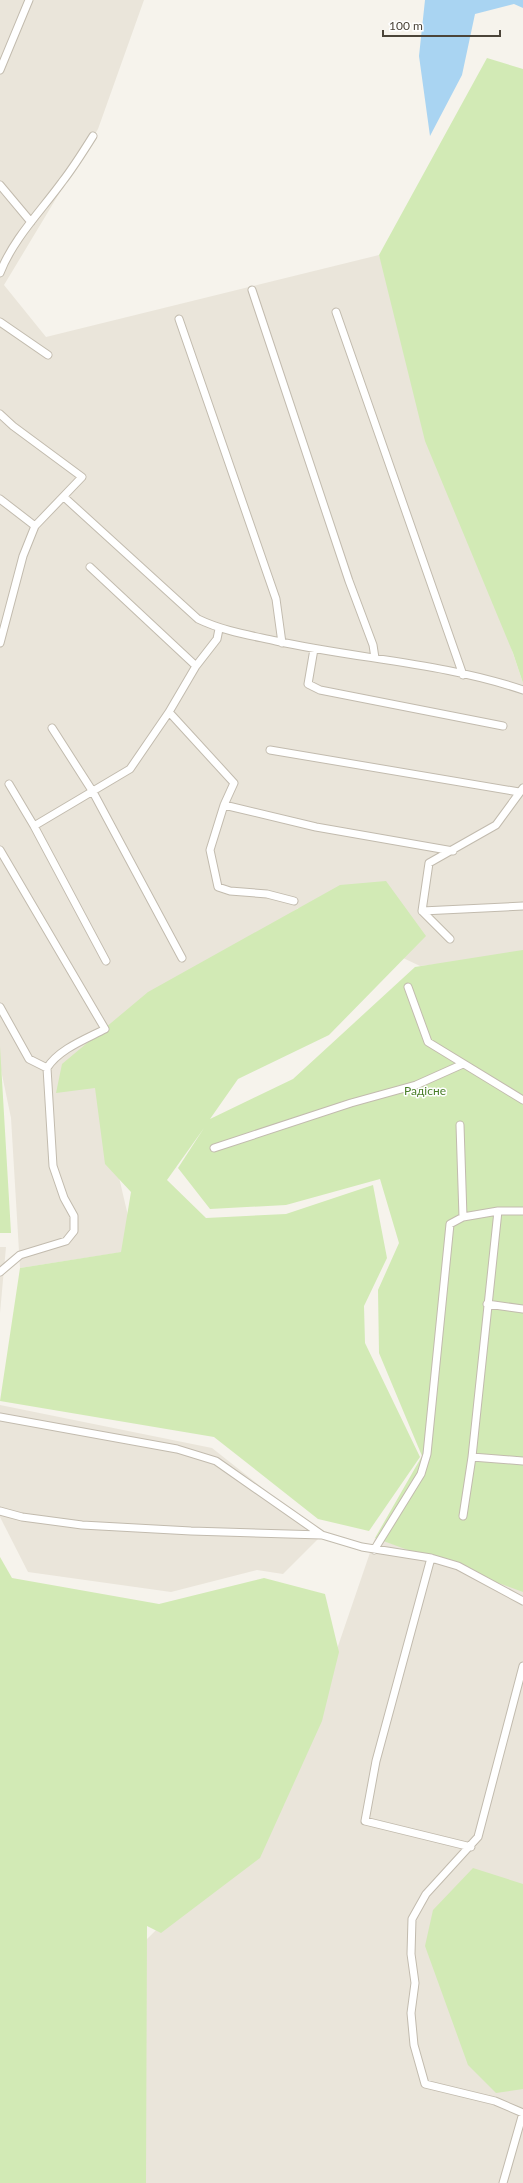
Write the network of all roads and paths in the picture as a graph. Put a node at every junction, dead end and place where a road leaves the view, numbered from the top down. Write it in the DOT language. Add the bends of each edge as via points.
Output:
graph roads {
  1 [pos="29,0"];
  2 [pos="0,70"];
  3 [pos="93,136"];
  4 [pos="0,185"];
  5 [pos="32,222"];
  6 [pos="2,258"];
  7 [pos="0,273"];
  8 [pos="252,290"];
  9 [pos="336,312"];
  10 [pos="179,319"];
  11 [pos="0,322"];
  12 [pos="48,355"];
  13 [pos="0,414"];
  14 [pos="64,497"];
  15 [pos="0,500"];
  16 [pos="35,526"];
  17 [pos="90,567"];
  18 [pos="219,629"];
  19 [pos="0,643"];
  20 [pos="282,643"];
  21 [pos="314,649"];
  22 [pos="375,658"];
  23 [pos="196,666"];
  24 [pos="463,675"];
  25 [pos="523,690"];
  26 [pos="169,712"];
  27 [pos="503,726"];
  28 [pos="52,728"];
  29 [pos="270,750"];
  30 [pos="9,784"];
  31 [pos="522,790"];
  32 [pos="93,792"];
  33 [pos="224,805"];
  34 [pos="34,826"];
  35 [pos="0,850"];
  36 [pos="453,851"];
  37 [pos="294,901"];
  38 [pos="523,906"];
  39 [pos="422,911"];
  40 [pos="450,940"];
  41 [pos="182,958"];
  42 [pos="106,961"];
  43 [pos="408,987"];
  44 [pos="0,1007"];
  45 [pos="463,1064"];
  46 [pos="47,1068"];
  47 [pos="523,1100"];
  48 [pos="460,1125"];
  49 [pos="214,1148"];
  50 [pos="498,1211"];
  51 [pos="523,1211"];
  52 [pos="463,1217"];
  53 [pos="0,1272"];
  54 [pos="487,1304"];
  55 [pos="523,1309"];
  56 [pos="0,1417"];
  57 [pos="472,1457"];
  58 [pos="523,1461"];
  59 [pos="0,1511"];
  60 [pos="463,1516"];
  61 [pos="322,1535"];
  62 [pos="374,1550"];
  63 [pos="431,1558"];
  64 [pos="523,1601"];
  65 [pos="523,1666"];
  66 [pos="471,1847"];
  67 [pos="523,2113"];
  68 [pos="503,2183"];
  1 -- 2 [label="street"];
  3 -- 5 [label="street"];
  4 -- 5 [label="street"];
  5 -- 6 [label="street"];
  6 -- 7 [label="street"];
  8 -- 22 [label="street" via="349,581 373,645"];
  9 -- 24 [label="street"];
  10 -- 20 [label="street" via="276,599"];
  11 -- 12 [label="street"];
  13 -- 14 [label="street" via="82,477"];
  14 -- 16 [label="street"];
  14 -- 18 [label="street" via="198,619"];
  15 -- 16 [label="street"];
  16 -- 19 [label="street" via="23,556"];
  17 -- 23 [label="street"];
  18 -- 20 [label="street"];
  18 -- 23 [label="street" via="217,639"];
  20 -- 21 [label="street"];
  21 -- 22 [label="street"];
  21 -- 27 [label="street" via="308,684 320,690"];
  22 -- 24 [label="street"];
  23 -- 26 [label="street"];
  24 -- 25 [label="street"];
  26 -- 32 [label="street" via="130,769"];
  26 -- 33 [label="street" via="234,783"];
  28 -- 32 [label="street"];
  29 -- 31 [label="street"];
  30 -- 34 [label="street"];
  31 -- 36 [label="street" via="496,825"];
  32 -- 34 [label="street"];
  32 -- 41 [label="street"];
  33 -- 36 [label="street" via="316,827"];
  33 -- 37 [label="street" via="210,850 218,887"];
  34 -- 42 [label="street"];
  35 -- 46 [label="street" via="105,1029 66,1050"];
  36 -- 39 [label="street" via="429,863"];
  38 -- 39 [label="street"];
  39 -- 40 [label="street"];
  43 -- 45 [label="street" via="428,1042"];
  44 -- 46 [label="street" via="28,1059"];
  45 -- 47 [label="street"];
  45 -- 49 [label="street" via="416,1085 351,1103"];
  46 -- 53 [label="street" via="53,1166 64,1198 74,1216 74,1231 66,1241 20,1255"];
  48 -- 52 [label="street"];
  50 -- 51 [label="street"];
  50 -- 52 [label="street"];
  50 -- 54 [label="street"];
  52 -- 62 [label="street" via="450,1224 427,1454 421,1474"];
  54 -- 55 [label="street"];
  54 -- 57 [label="street"];
  56 -- 61 [label="street" via="177,1449 216,1461"];
  57 -- 58 [label="street"];
  57 -- 60 [label="street"];
  59 -- 61 [label="street" via="82,1526"];
  61 -- 62 [label="street"];
  62 -- 63 [label="street"];
  63 -- 64 [label="street" via="458,1566"];
  63 -- 66 [label="street" via="376,1762 365,1821"];
  65 -- 66 [label="street" via="478,1837"];
  66 -- 67 [label="street" via="426,1894 412,1919 411,1954 415,1983 411,2014 414,2044 425,2084 495,2101"];
  67 -- 68 [label="street"];
}
